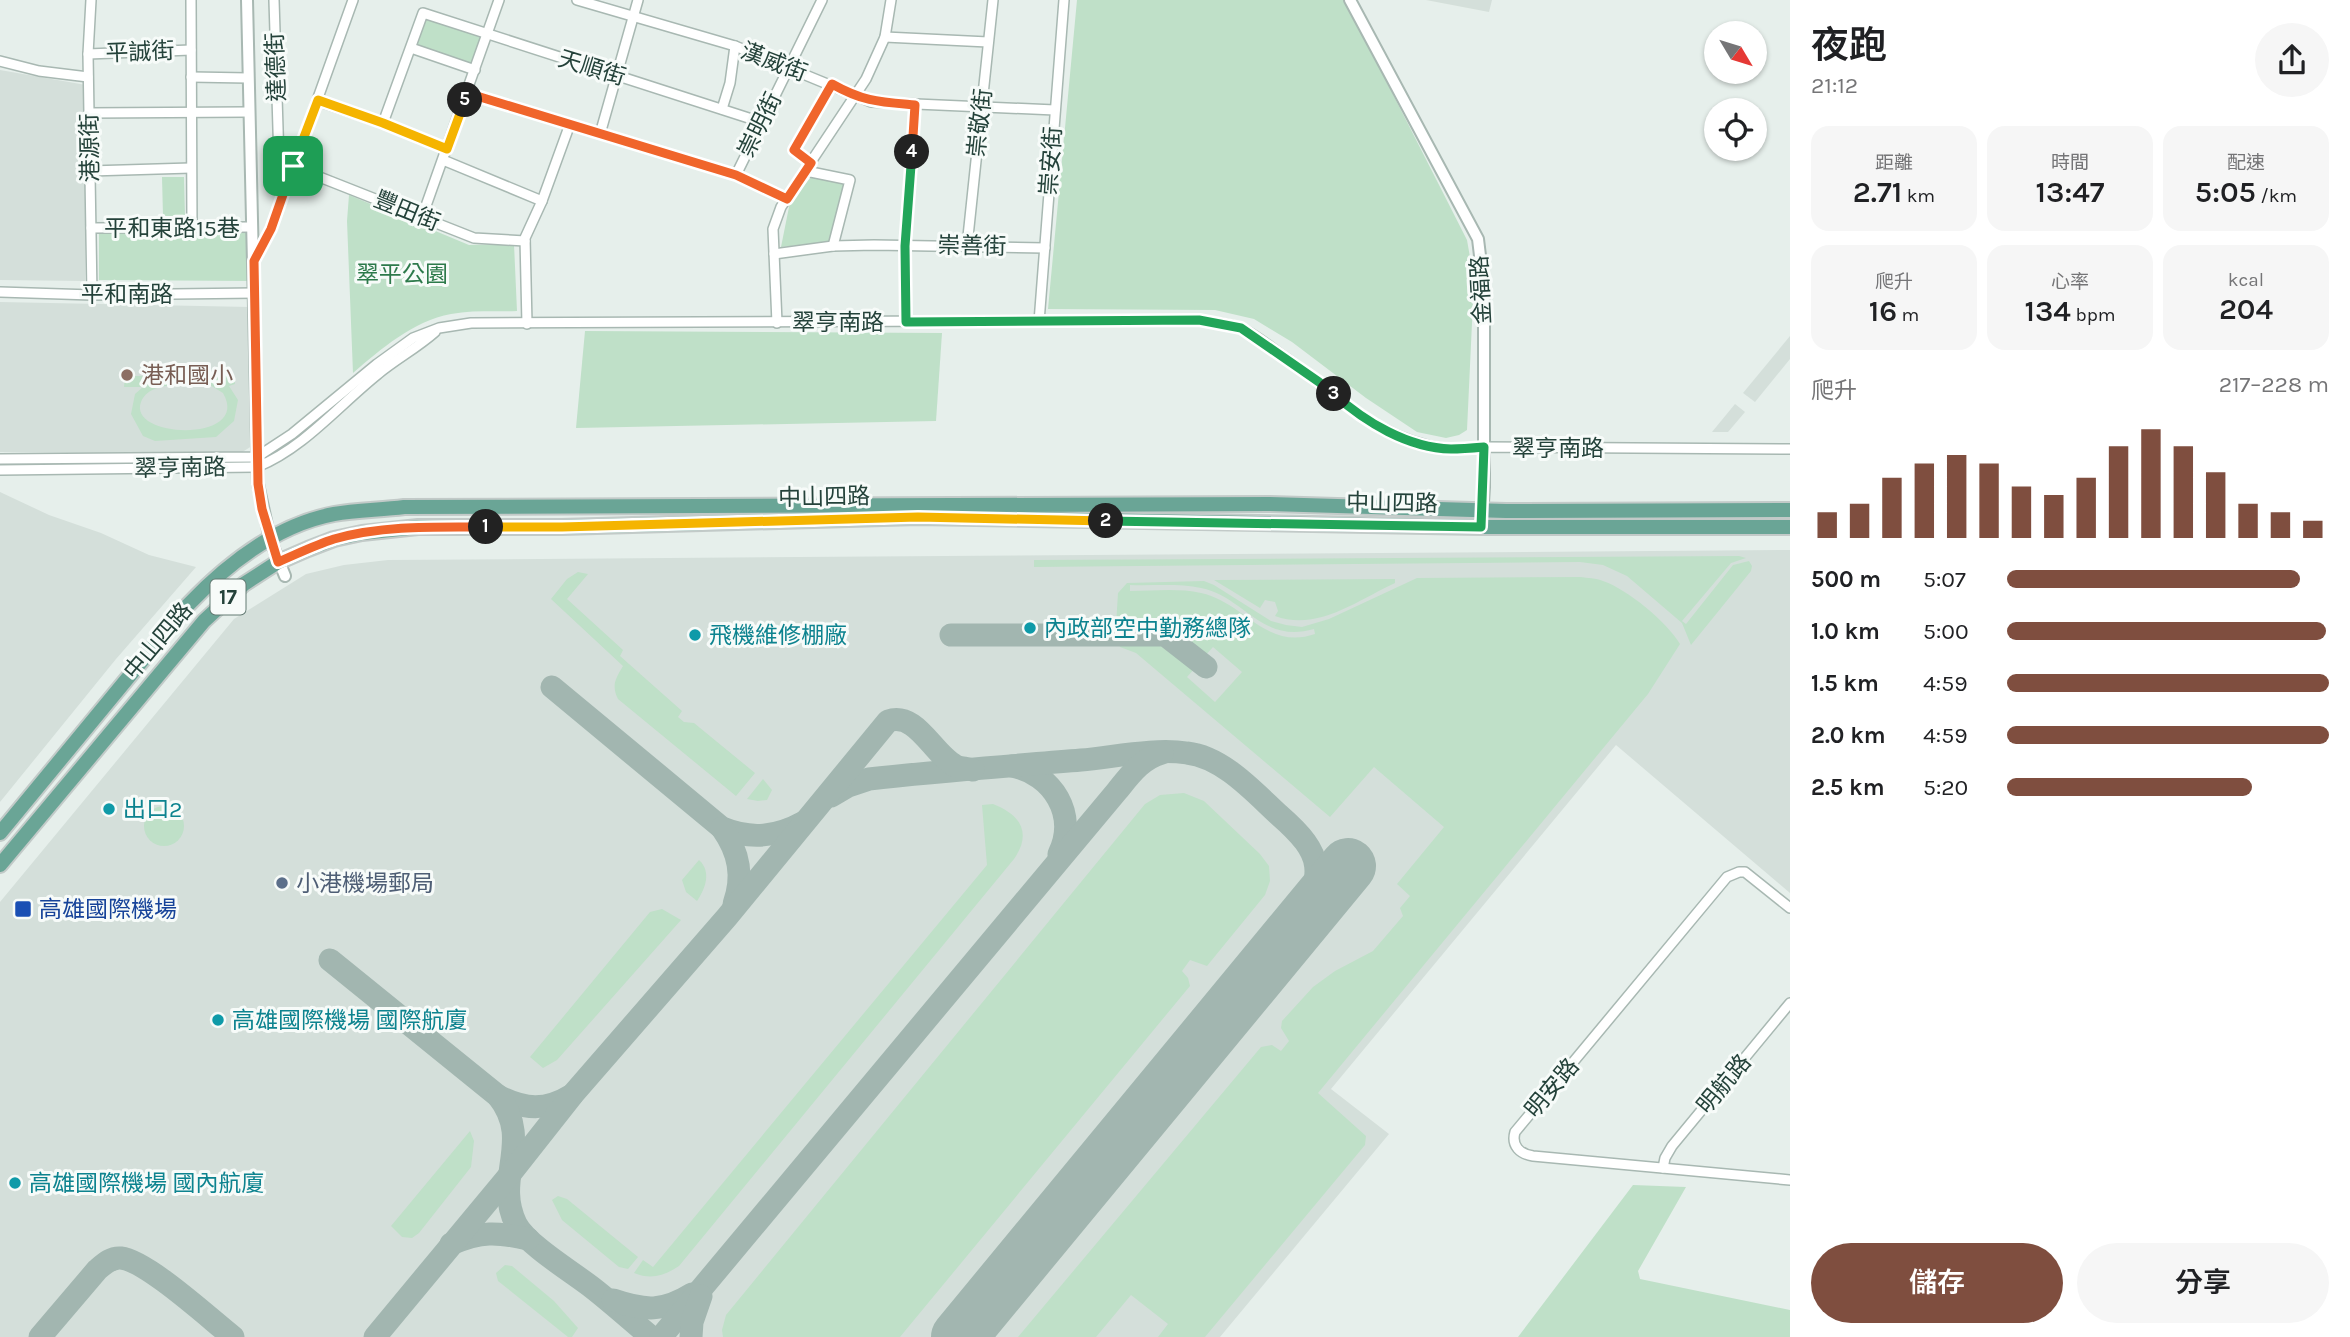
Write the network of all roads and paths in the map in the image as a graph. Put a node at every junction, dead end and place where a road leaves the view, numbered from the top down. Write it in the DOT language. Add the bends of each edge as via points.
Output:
graph roads {
  1 [pos="91,0"];
  2 [pos="191,0"];
  3 [pos="247,0"];
  4 [pos="274,0"];
  5 [pos="353,0"];
  6 [pos="499,0"];
  7 [pos="577,0"];
  8 [pos="638,0"];
  9 [pos="822,0"];
  10 [pos="891,0"];
  11 [pos="993,0"];
  12 [pos="1064,0"];
  13 [pos="1350,0"];
  14 [pos="634,17"];
  15 [pos="487,35"];
  16 [pos="885,37"];
  17 [pos="988,42"];
  18 [pos="735,47"];
  19 [pos="411,48"];
  20 [pos="191,50"];
  21 [pos="88,54"];
  22 [pos="0,61"];
  23 [pos="789,66"];
  24 [pos="475,70"];
  25 [pos="618,75"];
  26 [pos="88,77"];
  27 [pos="191,77"];
  28 [pos="248,78"];
  29 [pos="832,84"];
  30 [pos="467,93"];
  31 [pos="855,97"];
  32 [pos="318,100"];
  33 [pos="915,105"];
  34 [pos="982,106"];
  35 [pos="722,109"];
  36 [pos="1055,110"];
  37 [pos="191,112"];
  38 [pos="248,112"];
  39 [pos="89,113"];
  40 [pos="761,122"];
  41 [pos="383,123"];
  42 [pos="570,124"];
  43 [pos="600,134"];
  44 [pos="447,149"];
  45 [pos="443,160"];
  46 [pos="293,166"];
  47 [pos="808,167"];
  48 [pos="191,168"];
  49 [pos="90,171"];
  50 [pos="736,175"];
  51 [pos="787,199"];
  52 [pos="542,201"];
  53 [pos="422,217"];
  54 [pos="252,227"];
  55 [pos="91,228"];
  56 [pos="192,228"];
  57 [pos="525,241"];
  58 [pos="833,246"];
  59 [pos="905,246"];
  60 [pos="967,246"];
  61 [pos="1045,247"];
  62 [pos="774,254"];
  63 [pos="254,261"];
  64 [pos="0,292"];
  65 [pos="254,293"];
  66 [pos="93,295"];
  67 [pos="906,322"];
  68 [pos="1039,322"];
  69 [pos="777,323"];
  70 [pos="527,324"];
  71 [pos="1484,447"];
  72 [pos="1790,449"];
  73 [pos="0,459"];
  74 [pos="257,462"];
  75 [pos="0,470"];
  76 [pos="1482,510"];
  77 [pos="1790,510"];
  78 [pos="1481,527"];
  79 [pos="1790,527"];
  80 [pos="270,539"];
  81 [pos="278,562"];
  82 [pos="285,576"];
  83 [pos="0,833"];
  84 [pos="0,865"];
  85 [pos="1790,908"];
  86 [pos="1790,1003"];
  87 [pos="1663,1168"];
  88 [pos="1790,1180"];
  1 -- 21 [label="street, 港源街"];
  2 -- 20 [label="street, 平誠街"];
  3 -- 28 [label="street"];
  4 -- 46 [label="street, 達德街" via="279,161"];
  5 -- 32 [label="street"];
  6 -- 15 [label="street"];
  7 -- 14 [label="street, 漢威街"];
  8 -- 14 [label="street"];
  9 -- 23 [label="street, 崇明街"];
  10 -- 16 [label="street"];
  11 -- 17 [label="street, 崇敬街"];
  12 -- 36 [label="street, 崇安街"];
  13 -- 71 [label="street, 金福路" via="1478,239 1484,289"];
  14 -- 18 [label="street, 漢威街"];
  14 -- 25 [label="street"];
  15 -- 19 [label="street, 天順街" via="423,13"];
  15 -- 24 [label="street"];
  15 -- 25 [label="street, 天順街"];
  16 -- 17 [label="street"];
  16 -- 31 [label="street"];
  17 -- 34 [label="street, 崇敬街"];
  18 -- 23 [label="street, 漢威街"];
  18 -- 35 [label="street"];
  19 -- 24 [label="street"];
  19 -- 41 [label="street"];
  20 -- 21 [label="street, 平誠街"];
  20 -- 27 [label="street, 平誠街"];
  21 -- 26 [label="street, 港源街"];
  22 -- 26 [label="street"];
  23 -- 29 [label="street, 漢威街"];
  23 -- 40 [label="street, 崇明街"];
  24 -- 30 [label="street"];
  25 -- 35 [label="street, 天順街"];
  25 -- 43 [label="street"];
  26 -- 39 [label="street, 港源街"];
  27 -- 28 [label="street"];
  27 -- 37 [label="street, 平誠街"];
  28 -- 38 [label="street"];
  29 -- 31 [label="street, 漢威街"];
  29 -- 47 [label="street" via="794,150"];
  30 -- 42 [label="street"];
  30 -- 44 [label="street"];
  31 -- 33 [label="street, 漢威街"];
  31 -- 47 [label="street"];
  32 -- 41 [label="street"];
  32 -- 46 [label="street"];
  33 -- 34 [label="street, 漢威街"];
  33 -- 59 [label="street"];
  34 -- 36 [label="street, 漢威街"];
  34 -- 60 [label="street, 崇敬街"];
  35 -- 40 [label="street, 天順街"];
  36 -- 61 [label="street, 崇安街"];
  37 -- 38 [label="street"];
  37 -- 39 [label="street"];
  37 -- 48 [label="street, 平誠街"];
  38 -- 54 [label="street"];
  39 -- 49 [label="street, 港源街"];
  40 -- 50 [label="street, 崇明街"];
  41 -- 44 [label="street"];
  42 -- 43 [label="street"];
  42 -- 52 [label="street"];
  43 -- 50 [label="street"];
  44 -- 45 [label="street"];
  45 -- 52 [label="street"];
  45 -- 53 [label="street"];
  46 -- 53 [label="street, 豐田街"];
  46 -- 63 [label="street" via="271,229"];
  47 -- 51 [label="street"];
  47 -- 58 [label="street" via="850,180"];
  48 -- 49 [label="street"];
  48 -- 56 [label="street, 平誠街"];
  49 -- 55 [label="street, 港源街"];
  50 -- 51 [label="street"];
  51 -- 62 [label="street" via="773,229"];
  52 -- 57 [label="street"];
  53 -- 57 [label="street, 豐田街" via="474,238"];
  54 -- 56 [label="street, 平和東路15巷"];
  54 -- 63 [label="street"];
  55 -- 56 [label="street, 平和東路15巷"];
  55 -- 66 [label="street, 港源街"];
  57 -- 70 [label="street"];
  58 -- 59 [label="street, 崇善街"];
  58 -- 62 [label="street, 崇善街"];
  59 -- 60 [label="street, 崇善街"];
  59 -- 67 [label="street"];
  60 -- 61 [label="street, 崇善街"];
  61 -- 68 [label="street, 崇安街"];
  62 -- 69 [label="street"];
  63 -- 65 [label="street"];
  64 -- 66 [label="street, 平和南路"];
  65 -- 66 [label="street, 平和南路"];
  65 -- 74 [label="street"];
  67 -- 68 [label="street, 翠亨南路"];
  67 -- 69 [label="street, 翠亨南路"];
  68 -- 71 [label="street, 翠亨南路" via="1199,320 1241,328 1381,429 1449,449"];
  69 -- 70 [label="street, 翠亨南路"];
  70 -- 74 [label="street, 翠亨南路" via="471,323 439,328 277,459"];
  71 -- 72 [label="street, 翠亨南路"];
  71 -- 76 [label="street, 金福路"];
  73 -- 74 [label="street, 翠亨南路"];
  74 -- 75 [label="street, 翠亨南路"];
  74 -- 80 [label="street"];
  76 -- 77 [label="main road, 中山四路 / 17"];
  76 -- 78 [label="street, 金福路"];
  76 -- 80 [label="main road, 中山四路 / 17" via="1269,504 404,507 332,515"];
  78 -- 79 [label="main road, 中山四路 / 17"];
  78 -- 81 [label="main road, 中山四路 / 17" via="918,517 418,527 334,539"];
  80 -- 81 [label="street"];
  80 -- 83 [label="main road, 中山四路 / 17" via="232,563 188,605"];
  81 -- 82 [label="street"];
  81 -- 84 [label="main road, 中山四路 / 17" via="244,584 204,621"];
  85 -- 87 [label="street, 明安路" via="1745,872 1727,877 1514,1135 1516,1146 1526,1155"];
  86 -- 87 [label="street, 明航路" via="1672,1146"];
  87 -- 88 [label="street, 明安路"];
}
